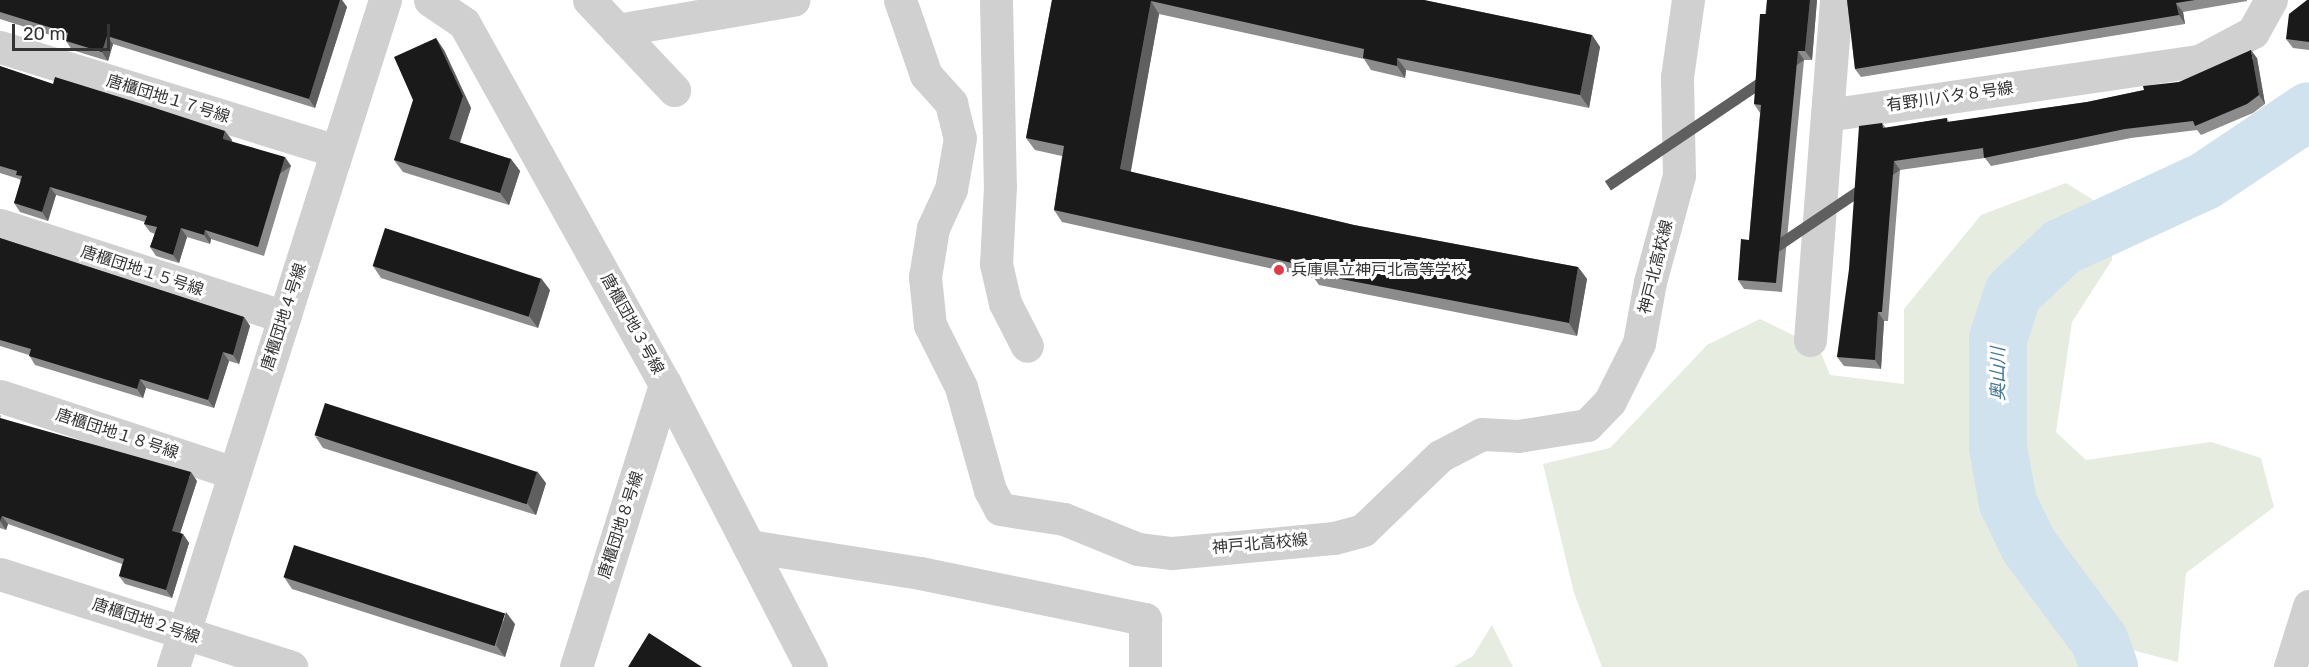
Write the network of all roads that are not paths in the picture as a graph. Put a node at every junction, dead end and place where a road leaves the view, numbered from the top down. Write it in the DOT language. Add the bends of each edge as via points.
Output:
graph roads {
  1 [pos="385,0"];
  2 [pos="430,0"];
  3 [pos="589,0"];
  4 [pos="793,0"];
  5 [pos="900,0"];
  6 [pos="996,0"];
  7 [pos="1688,0"];
  8 [pos="1836,0"];
  9 [pos="2271,0"];
  10 [pos="617,30"];
  11 [pos="0,47"];
  12 [pos="674,90"];
  13 [pos="1827,115"];
  14 [pos="336,151"];
  15 [pos="0,225"];
  16 [pos="284,317"];
  17 [pos="1810,340"];
  18 [pos="1027,346"];
  19 [pos="665,384"];
  20 [pos="0,396"];
  21 [pos="234,473"];
  22 [pos="749,546"];
  23 [pos="0,574"];
  24 [pos="2309,606"];
  25 [pos="183,634"];
  26 [pos="173,667"];
  27 [pos="292,667"];
  28 [pos="576,667"];
  29 [pos="811,667"];
  30 [pos="1145,667"];
  31 [pos="2290,667"];
  1 -- 14 [label="street, 唐櫃団地４号線"];
  2 -- 19 [label="street, 唐櫃団地３号線" via="464,23"];
  3 -- 10 [label="street"];
  4 -- 10 [label="street"];
  5 -- 7 [label="street, 神戸北高校線" via="926,75 951,103 960,138 951,189 933,228 925,277 930,325 961,387 990,490 1000,509 1064,519 1138,549 1172,553 1335,538 1363,530 1440,456 1482,434 1518,436 1587,425 1610,401 1639,343 1650,282 1679,175 1677,77"];
  6 -- 18 [label="street" via="1000,186 996,264 1005,303"];
  8 -- 13 [label="street"];
  9 -- 13 [label="street, 有野川バタ８号線" via="2253,32 2199,61"];
  10 -- 12 [label="street"];
  11 -- 14 [label="street, 唐櫃団地１７号線"];
  13 -- 17 [label="street"];
  14 -- 16 [label="street, 唐櫃団地４号線"];
  15 -- 16 [label="street, 唐櫃団地１５号線"];
  16 -- 21 [label="street, 唐櫃団地４号線"];
  19 -- 22 [label="street, 唐櫃団地３号線"];
  19 -- 28 [label="street, 唐櫃団地８号線"];
  20 -- 21 [label="street, 唐櫃団地１８号線"];
  21 -- 25 [label="street, 唐櫃団地４号線"];
  22 -- 29 [label="street, 唐櫃団地３号線"];
  22 -- 30 [label="street" via="920,573 1145,619"];
  23 -- 25 [label="street, 唐櫃団地２号線"];
  24 -- 31 [label="street"];
  25 -- 26 [label="street, 唐櫃団地４号線"];
  25 -- 27 [label="street, 唐櫃団地２号線"];
}
